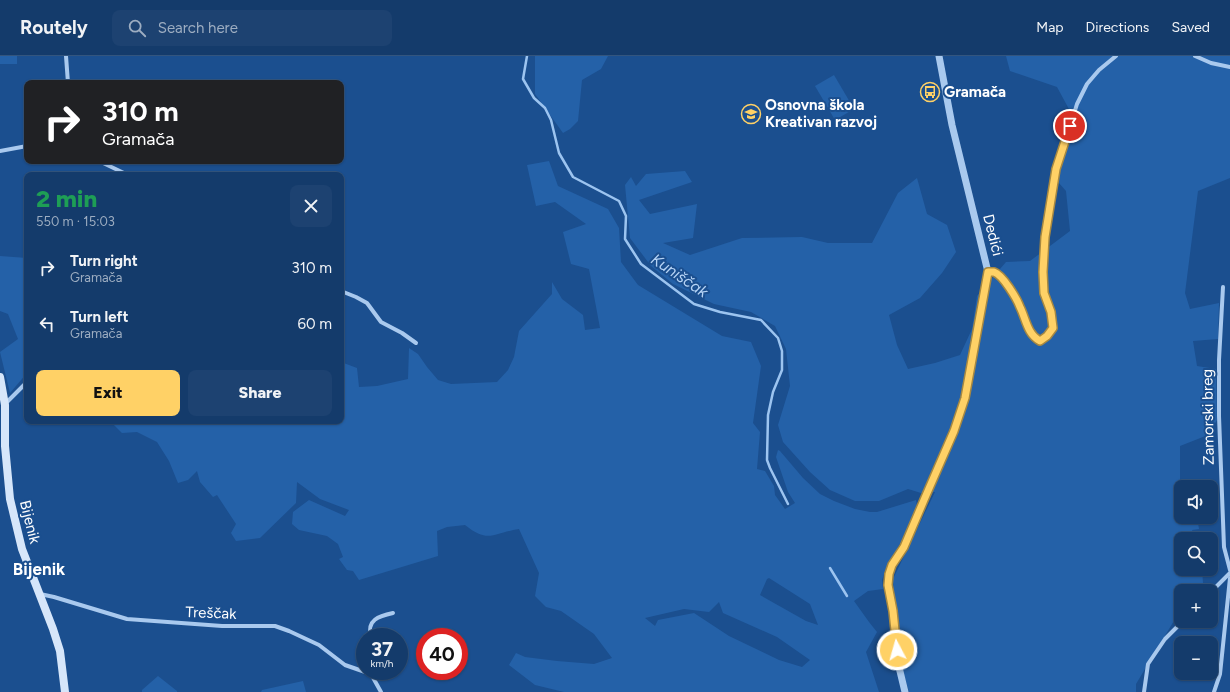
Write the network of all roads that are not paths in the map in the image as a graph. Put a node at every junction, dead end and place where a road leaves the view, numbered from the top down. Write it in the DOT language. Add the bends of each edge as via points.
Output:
graph roads {
  1 [pos="66,56"];
  2 [pos="940,56"];
  3 [pos="1116,56"];
  4 [pos="1195,56"];
  5 [pos="1230,67"];
  6 [pos="68,80"];
  7 [pos="24,147"];
  8 [pos="0,151"];
  9 [pos="105,164"];
  10 [pos="122,172"];
  11 [pos="988,272"];
  12 [pos="1223,287"];
  13 [pos="344,292"];
  14 [pos="416,343"];
  15 [pos="0,377"];
  16 [pos="24,385"];
  17 [pos="5,405"];
  18 [pos="1230,572"];
  19 [pos="1230,578"];
  20 [pos="1218,585"];
  21 [pos="39,594"];
  22 [pos="393,612"];
  23 [pos="370,628"];
  24 [pos="1176,628"];
  25 [pos="356,668"];
  26 [pos="376,680"];
  27 [pos="65,692"];
  28 [pos="381,692"];
  29 [pos="905,692"];
  30 [pos="1144,692"];
  31 [pos="1214,692"];
  1 -- 6 [label="street"];
  2 -- 11 [label="street, Dedići" via="952,125"];
  3 -- 11 [label="street" via="1087,84 1076,104 1056,169 1045,237 1043,272 1044,293 1051,312 1053,328 1047,336 1040,341 1033,337 1013,294 1000,276 995,272"];
  4 -- 5 [label="street"];
  7 -- 8 [label="street"];
  9 -- 10 [label="street"];
  11 -- 29 [label="street, Dedići" via="965,398 954,431 904,547 889,574 888,585 898,663"];
  12 -- 18 [label="street, Zamorski breg" via="1218,360 1219,416 1224,547"];
  13 -- 14 [label="street" via="367,304 381,322"];
  15 -- 17 [label="main road, Bijenik"];
  16 -- 17 [label="street"];
  17 -- 21 [label="main road, Bijenik" via="5,446 10,499 22,549"];
  18 -- 20 [label="street"];
  19 -- 31 [label="street" via="1220,674"];
  21 -- 25 [label="street, Treščak" via="133,620 222,626 275,626 319,645 345,665"];
  21 -- 27 [label="main road, Bijenik" via="60,651"];
  22 -- 23 [label="street" via="375,619"];
  24 -- 30 [label="street" via="1148,664"];
  26 -- 28 [label="street"];
}
